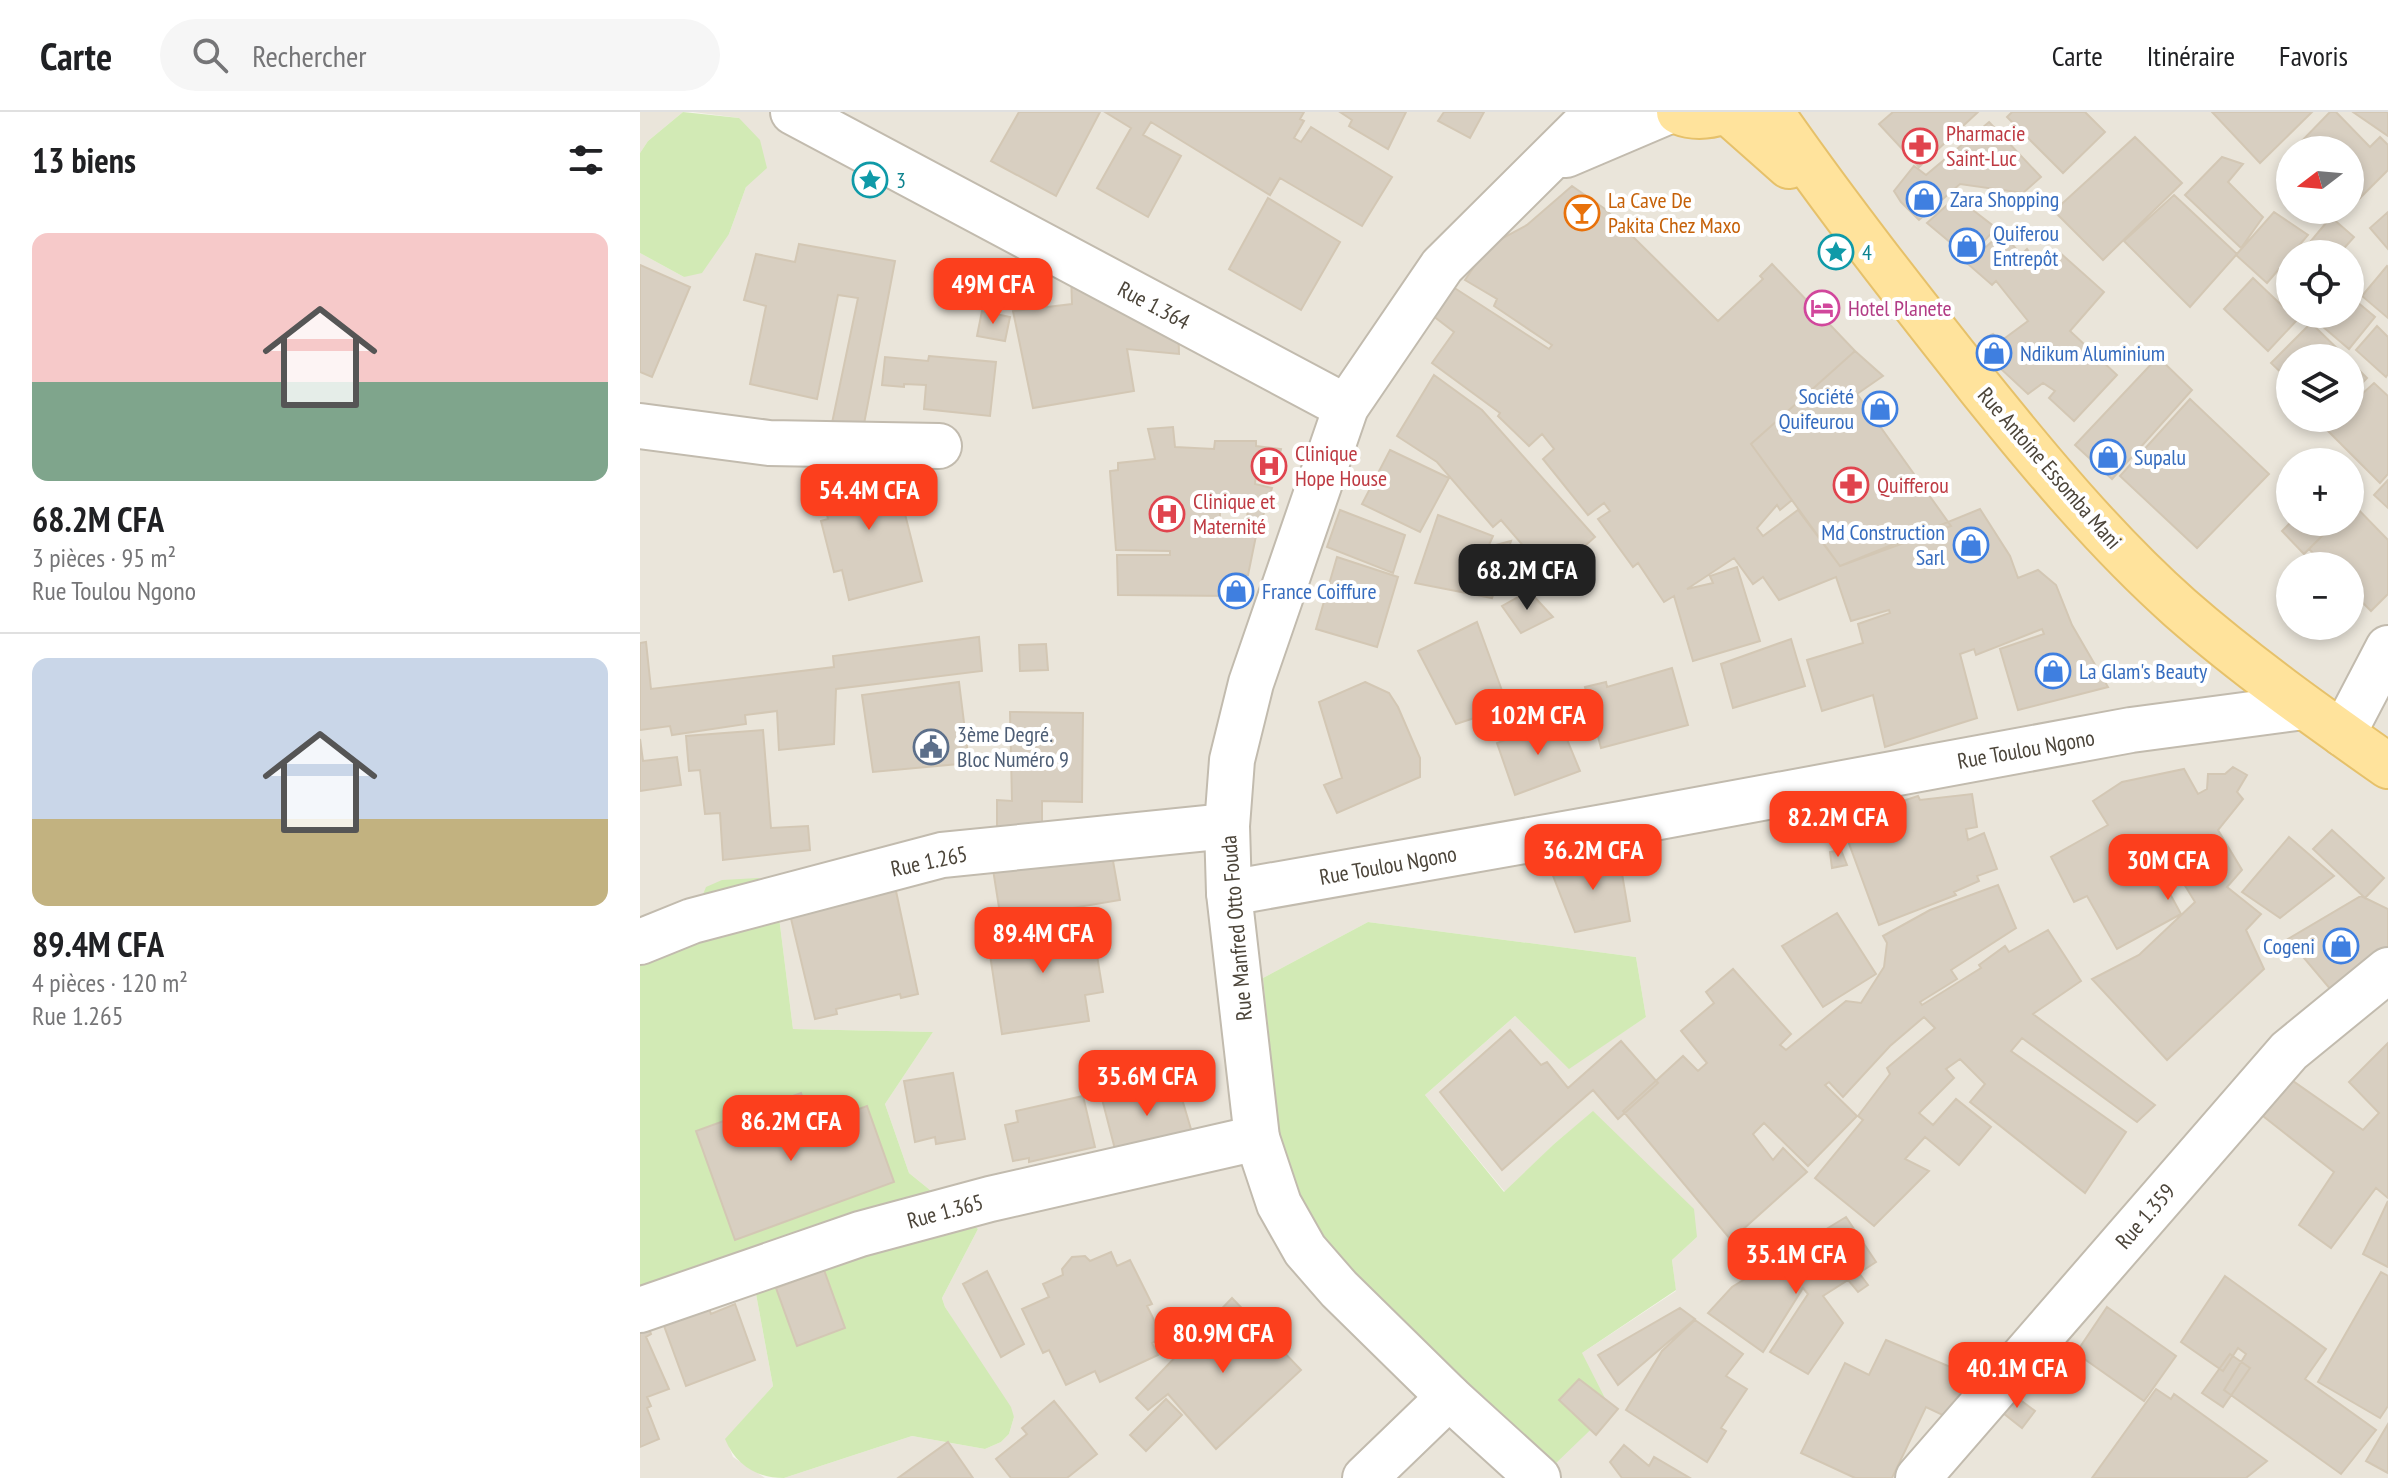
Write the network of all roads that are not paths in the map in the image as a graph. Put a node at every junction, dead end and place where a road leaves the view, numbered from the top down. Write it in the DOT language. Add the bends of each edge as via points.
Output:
graph roads {
  1 [pos="793,112"];
  2 [pos="1597,112"];
  3 [pos="1667,112"];
  4 [pos="1679,112"];
  5 [pos="1725,112"];
  6 [pos="1771,112"];
  7 [pos="1542,166"];
  8 [pos="1839,210"];
  9 [pos="1346,407"];
  10 [pos="640,426"];
  11 [pos="939,446"];
  12 [pos="2388,648"];
  13 [pos="2304,707"];
  14 [pos="2343,734"];
  15 [pos="2388,766"];
  16 [pos="1227,826"];
  17 [pos="1229,893"];
  18 [pos="640,942"];
  19 [pos="2388,970"];
  20 [pos="1257,1138"];
  21 [pos="640,1310"];
  22 [pos="1449,1397"];
  23 [pos="1365,1478"];
  24 [pos="1538,1478"];
  25 [pos="1918,1478"];
  1 -- 9 [label="street, Rue 1.364"];
  2 -- 7 [label="street, Rue Manfred Otto Fouda"];
  3 -- 7 [label="street"];
  4 -- 5 [label="main road"];
  5 -- 8 [label="main road"];
  6 -- 8 [label="main road, Rue Antoine Essomba Mani"];
  7 -- 9 [label="street, Rue Manfred Otto Fouda" via="1442,266"];
  8 -- 13 [label="main road, Rue Antoine Essomba Mani" via="2020,438 2113,544 2180,608"];
  9 -- 16 [label="street, Rue Manfred Otto Fouda" via="1251,683 1232,760"];
  10 -- 11 [label="street" via="769,443"];
  12 -- 14 [label="street"];
  13 -- 14 [label="main road, Rue Antoine Essomba Mani"];
  13 -- 17 [label="street, Rue Toulou Ngono" via="2131,730"];
  14 -- 15 [label="main road, Rue Antoine Essomba Mani"];
  16 -- 17 [label="street, Rue Manfred Otto Fouda"];
  16 -- 18 [label="street, Rue 1.265" via="942,855 692,921"];
  17 -- 20 [label="street, Rue Manfred Otto Fouda"];
  19 -- 25 [label="street, Rue 1.359" via="2289,1051"];
  20 -- 21 [label="street, Rue 1.365" via="860,1234"];
  20 -- 22 [label="street, Rue Manfred Otto Fouda" via="1279,1204 1305,1250"];
  22 -- 23 [label="street"];
  22 -- 24 [label="street, Rue Manfred Otto Fouda"];
}
